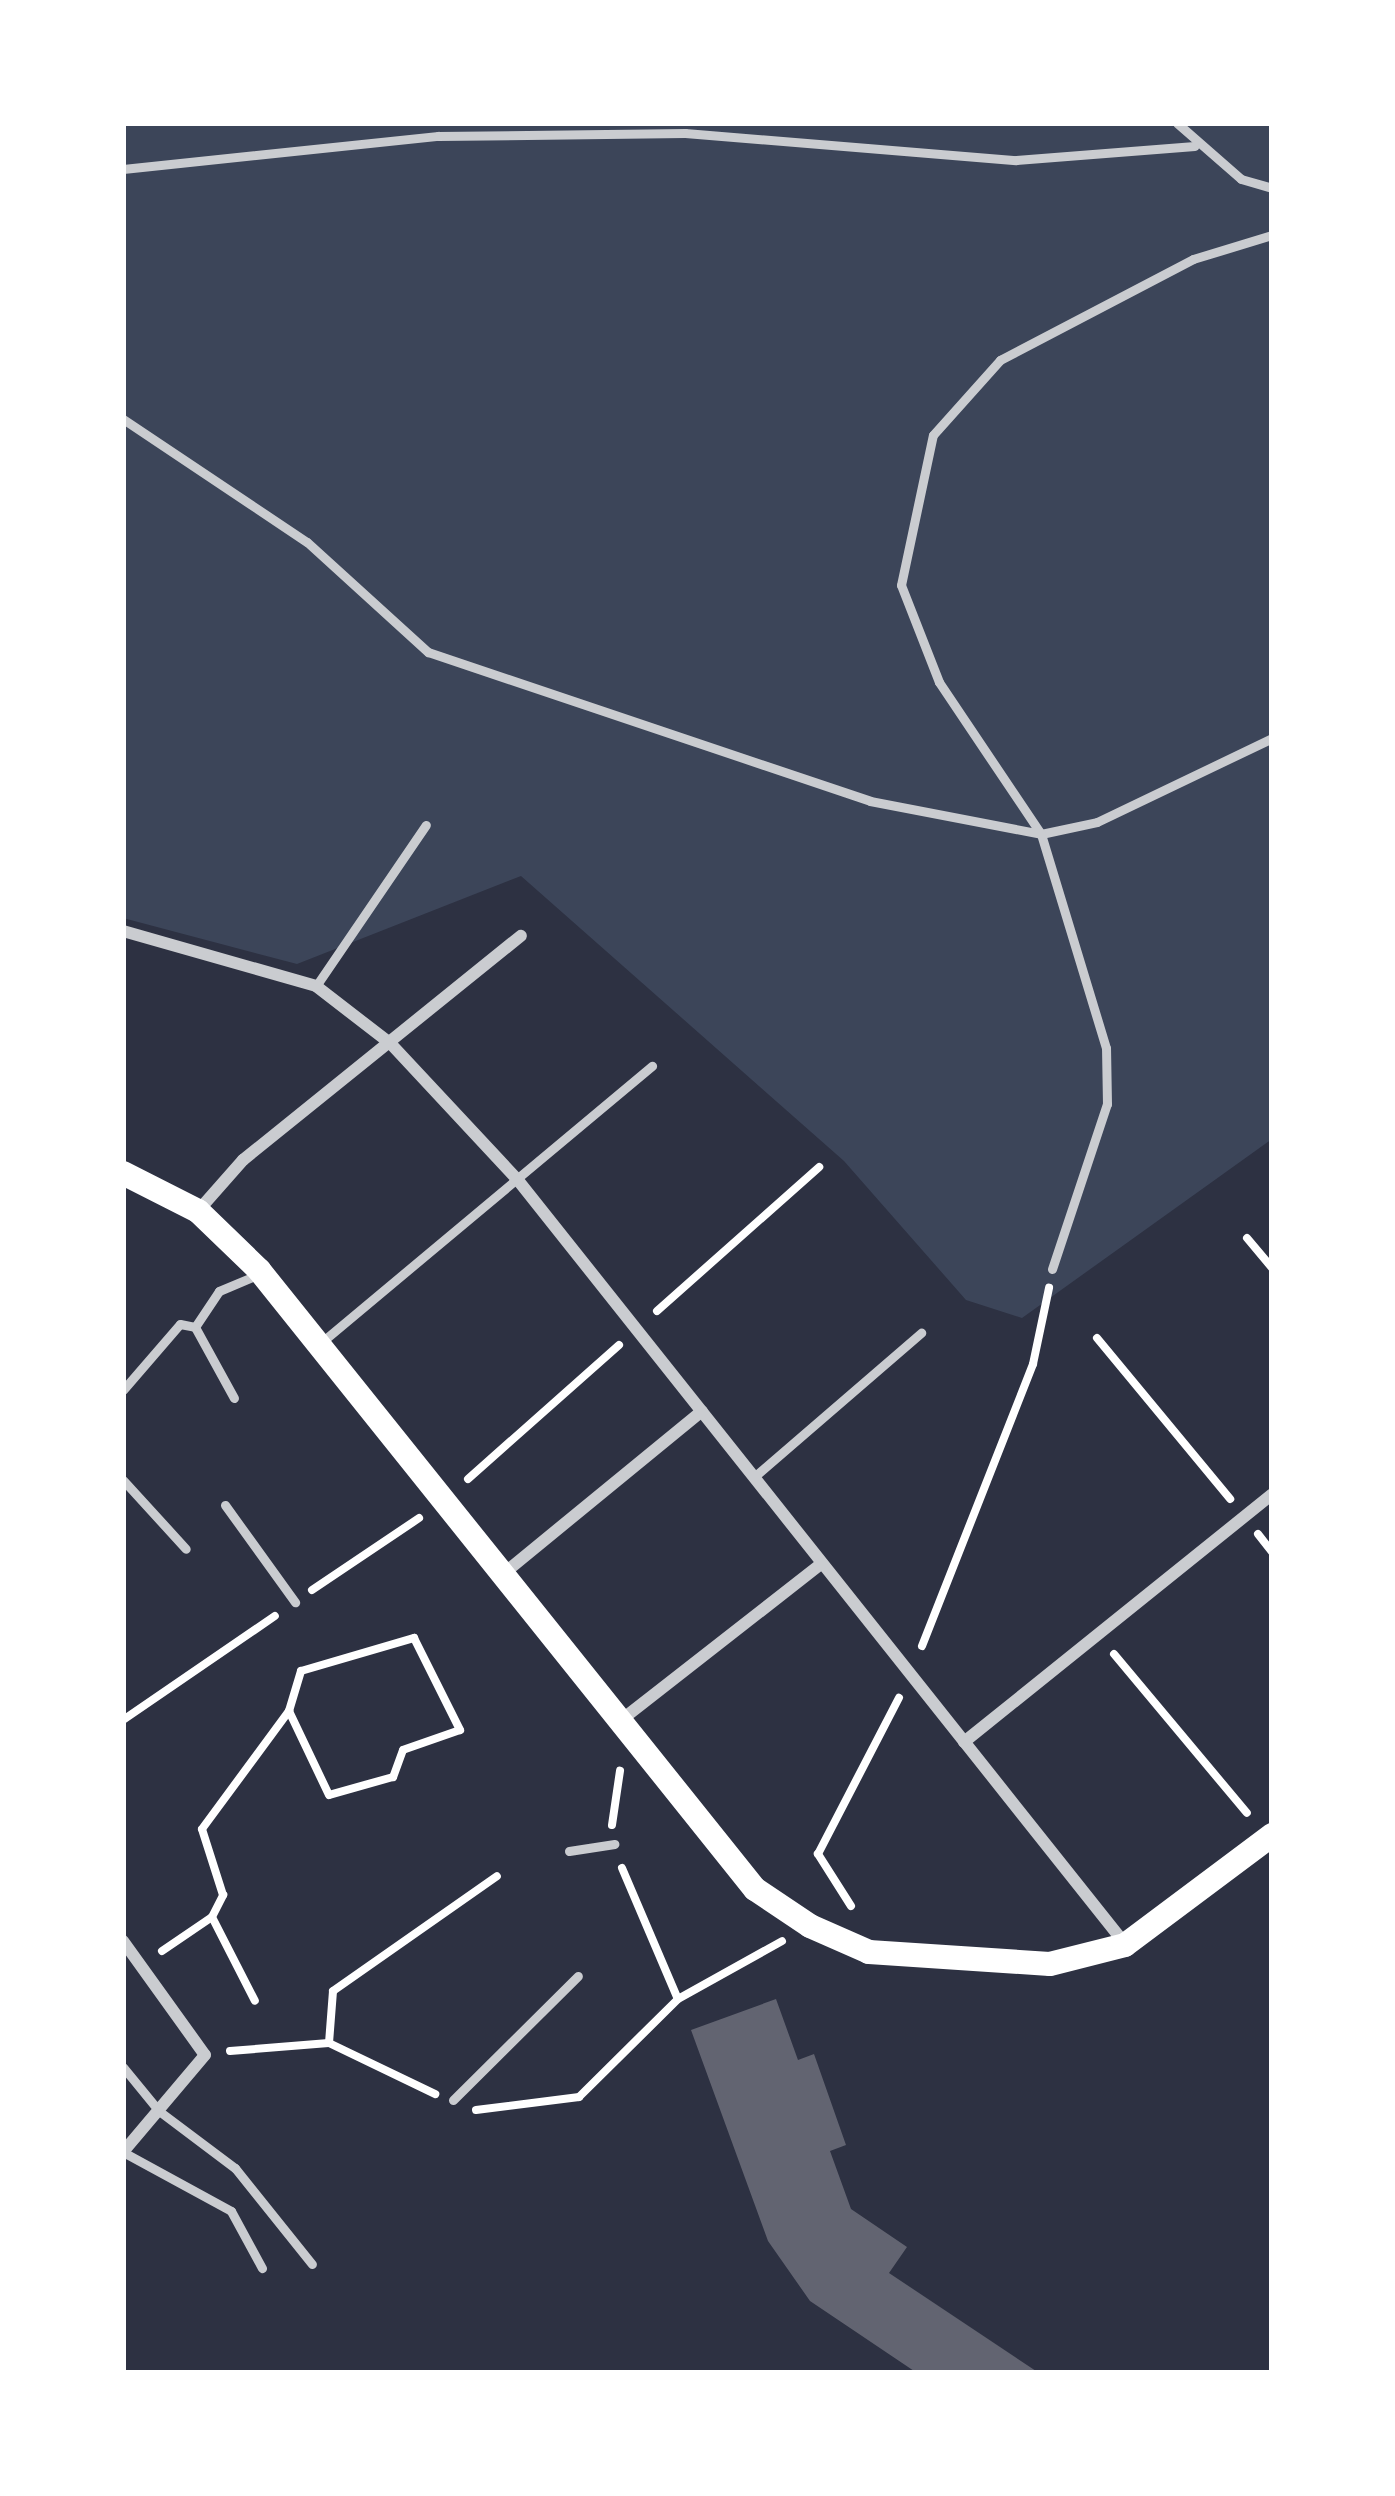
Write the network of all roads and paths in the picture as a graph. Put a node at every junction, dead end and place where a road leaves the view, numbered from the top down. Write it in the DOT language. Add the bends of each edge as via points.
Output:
graph roads {
  1 [pos="1177,123"];
  2 [pos="1194,146"];
  3 [pos="123,170"];
  4 [pos="1272,188"];
  5 [pos="1272,235"];
  6 [pos="123,419"];
  7 [pos="1272,738"];
  8 [pos="426,825"];
  9 [pos="1041,833"];
  10 [pos="123,931"];
  11 [pos="521,936"];
  12 [pos="316,986"];
  13 [pos="391,1044"];
  14 [pos="652,1066"];
  15 [pos="123,1173"];
  16 [pos="517,1179"];
  17 [pos="198,1210"];
  18 [pos="1247,1238"];
  19 [pos="1272,1268"];
  20 [pos="1052,1269"];
  21 [pos="259,1270"];
  22 [pos="195,1327"];
  23 [pos="921,1334"];
  24 [pos="1097,1338"];
  25 [pos="323,1341"];
  26 [pos="123,1390"];
  27 [pos="234,1398"];
  28 [pos="702,1411"];
  29 [pos="754,1477"];
  30 [pos="123,1480"];
  31 [pos="1272,1494"];
  32 [pos="226,1505"];
  33 [pos="1244,1516"];
  34 [pos="186,1549"];
  35 [pos="822,1563"];
  36 [pos="503,1574"];
  37 [pos="296,1602"];
  38 [pos="1098,1634"];
  39 [pos="911,1675"];
  40 [pos="289,1711"];
  41 [pos="618,1723"];
  42 [pos="964,1742"];
  43 [pos="609,1789"];
  44 [pos="1270,1836"];
  45 [pos="614,1844"];
  46 [pos="569,1851"];
  47 [pos="497,1876"];
  48 [pos="212,1917"];
  49 [pos="809,1926"];
  50 [pos="123,1941"];
  51 [pos="1125,1945"];
  52 [pos="869,1952"];
  53 [pos="142,1964"];
  54 [pos="578,1976"];
  55 [pos="255,2001"];
  56 [pos="206,2055"];
  57 [pos="123,2067"];
  58 [pos="453,2100"];
  59 [pos="158,2111"];
  60 [pos="123,2152"];
  61 [pos="312,2264"];
  62 [pos="262,2268"];
  1 -- 2 [label="lane"];
  2 -- 3 [label="lane" via="1016,160 685,133 438,136"];
  2 -- 4 [label="lane"];
  5 -- 9 [label="lane" via="1193,260 1000,360 933,435 901,585 939,682"];
  6 -- 9 [label="lane" via="307,542 428,652 470,671 870,802"];
  7 -- 9 [label="lane" via="1097,822"];
  8 -- 12 [label="lane"];
  9 -- 20 [label="lane" via="1106,1048 1108,1104"];
  10 -- 12 [label="street"];
  11 -- 13 [label="street"];
  12 -- 13 [label="street"];
  13 -- 16 [label="street"];
  13 -- 17 [label="street" via="243,1160"];
  14 -- 16 [label="lane"];
  15 -- 17 [label="main road"];
  16 -- 25 [label="lane"];
  16 -- 28 [label="street"];
  17 -- 21 [label="main road"];
  18 -- 19 [label="path"];
  20 -- 39 [label="path" via="1033,1364"];
  21 -- 22 [label="lane" via="253,1285 219,1291"];
  21 -- 25 [label="main road"];
  22 -- 26 [label="lane" via="179,1324"];
  22 -- 27 [label="lane"];
  23 -- 29 [label="lane"];
  24 -- 33 [label="path"];
  25 -- 36 [label="main road"];
  28 -- 29 [label="street"];
  28 -- 36 [label="street"];
  29 -- 35 [label="street"];
  30 -- 34 [label="lane"];
  31 -- 33 [label="street"];
  32 -- 37 [label="lane"];
  33 -- 38 [label="street"];
  35 -- 39 [label="street"];
  35 -- 41 [label="street"];
  36 -- 41 [label="main road"];
  38 -- 42 [label="street"];
  38 -- 44 [label="path"];
  39 -- 42 [label="street"];
  39 -- 52 [label="path" via="818,1854"];
  40 -- 40 [label="path" via="301,1671 414,1637 460,1730 404,1750 393,1777 329,1795"];
  40 -- 48 [label="path" via="202,1828 223,1895"];
  41 -- 49 [label="main road" via="755,1888"];
  42 -- 51 [label="street"];
  43 -- 45 [label="path"];
  44 -- 51 [label="main road"];
  45 -- 46 [label="lane"];
  45 -- 49 [label="path" via="678,1999"];
  47 -- 56 [label="path" via="332,1991 329,2043 298,2037"];
  48 -- 53 [label="path"];
  48 -- 55 [label="path"];
  49 -- 52 [label="main road"];
  50 -- 53 [label="street"];
  51 -- 52 [label="main road" via="1049,1964"];
  53 -- 56 [label="street"];
  54 -- 58 [label="lane"];
  56 -- 59 [label="street"];
  57 -- 59 [label="lane"];
  59 -- 60 [label="street"];
  59 -- 61 [label="lane" via="235,2168"];
  60 -- 62 [label="lane" via="231,2211"];
}
